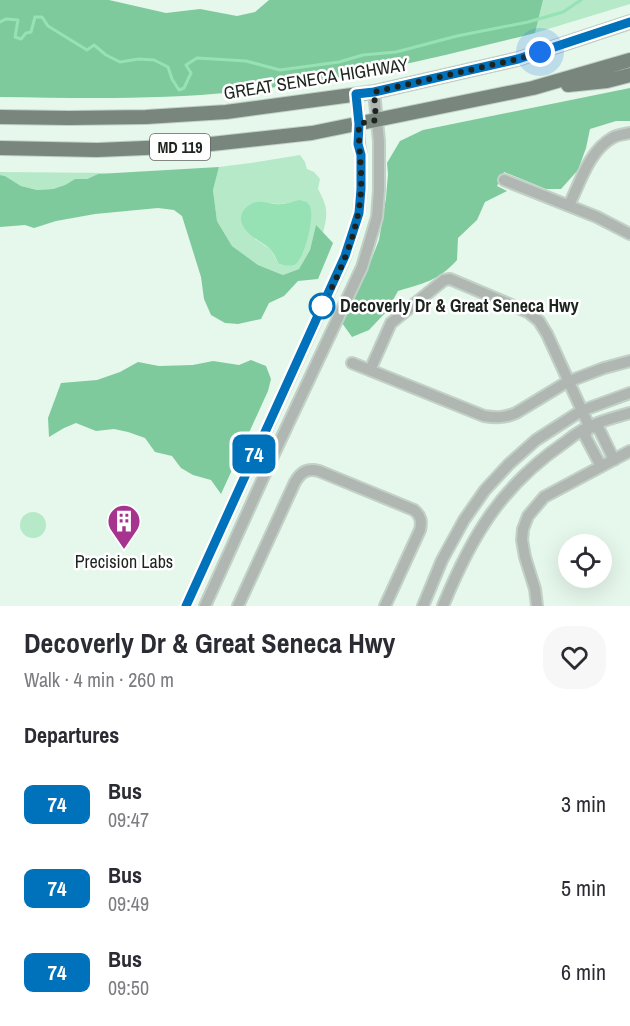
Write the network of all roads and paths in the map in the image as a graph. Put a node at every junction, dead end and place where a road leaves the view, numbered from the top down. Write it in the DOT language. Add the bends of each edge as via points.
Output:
graph roads {
  1 [pos="630,22"];
  2 [pos="630,60"];
  3 [pos="630,75"];
  4 [pos="533,88"];
  5 [pos="374,92"];
  6 [pos="356,94"];
  7 [pos="0,117"];
  8 [pos="376,120"];
  9 [pos="359,124"];
  10 [pos="630,133"];
  11 [pos="0,148"];
  12 [pos="504,180"];
  13 [pos="569,206"];
  14 [pos="630,234"];
  15 [pos="630,361"];
  16 [pos="352,363"];
  17 [pos="370,370"];
  18 [pos="567,382"];
  19 [pos="630,393"];
  20 [pos="581,411"];
  21 [pos="630,413"];
  22 [pos="589,426"];
  23 [pos="630,451"];
  24 [pos="614,460"];
  25 [pos="601,466"];
  26 [pos="186,606"];
  27 [pos="205,606"];
  28 [pos="238,606"];
  29 [pos="386,606"];
  30 [pos="423,606"];
  31 [pos="442,606"];
  32 [pos="537,606"];
  1 -- 5 [label="main road, GREAT SENECA HIGHWAY / MD 119" via="518,59"];
  2 -- 4 [label="main road, MD 119"];
  3 -- 4 [label="main road"];
  4 -- 8 [label="main road, MD 119"];
  5 -- 6 [label="main road, GREAT SENECA HIGHWAY / MD 119"];
  5 -- 8 [label="street"];
  6 -- 7 [label="main road, GREAT SENECA HIGHWAY / MD 119" via="226,112 146,117"];
  6 -- 9 [label="street"];
  8 -- 9 [label="main road, MD 119"];
  8 -- 27 [label="street" via="377,217 362,267"];
  9 -- 11 [label="main road, MD 119" via="193,146 97,150"];
  9 -- 26 [label="street" via="359,213 345,256"];
  10 -- 13 [label="street" via="601,146"];
  12 -- 13 [label="street"];
  13 -- 14 [label="street"];
  15 -- 18 [label="street"];
  16 -- 17 [label="street"];
  17 -- 18 [label="street" via="497,418 516,413"];
  17 -- 18 [label="street" via="391,323 450,279 528,312 547,334"];
  18 -- 20 [label="street"];
  19 -- 20 [label="street"];
  20 -- 22 [label="street"];
  20 -- 30 [label="street" via="536,440 485,490 442,560"];
  21 -- 22 [label="street"];
  22 -- 24 [label="street" via="599,429"];
  22 -- 25 [label="street" via="585,436"];
  22 -- 31 [label="street" via="543,458 499,502 463,559"];
  23 -- 24 [label="street"];
  24 -- 25 [label="street"];
  25 -- 32 [label="street" via="544,497 528,516 522,540"];
  28 -- 29 [label="street" via="295,482 302,472 311,470 414,510 421,519 420,530"];
}
